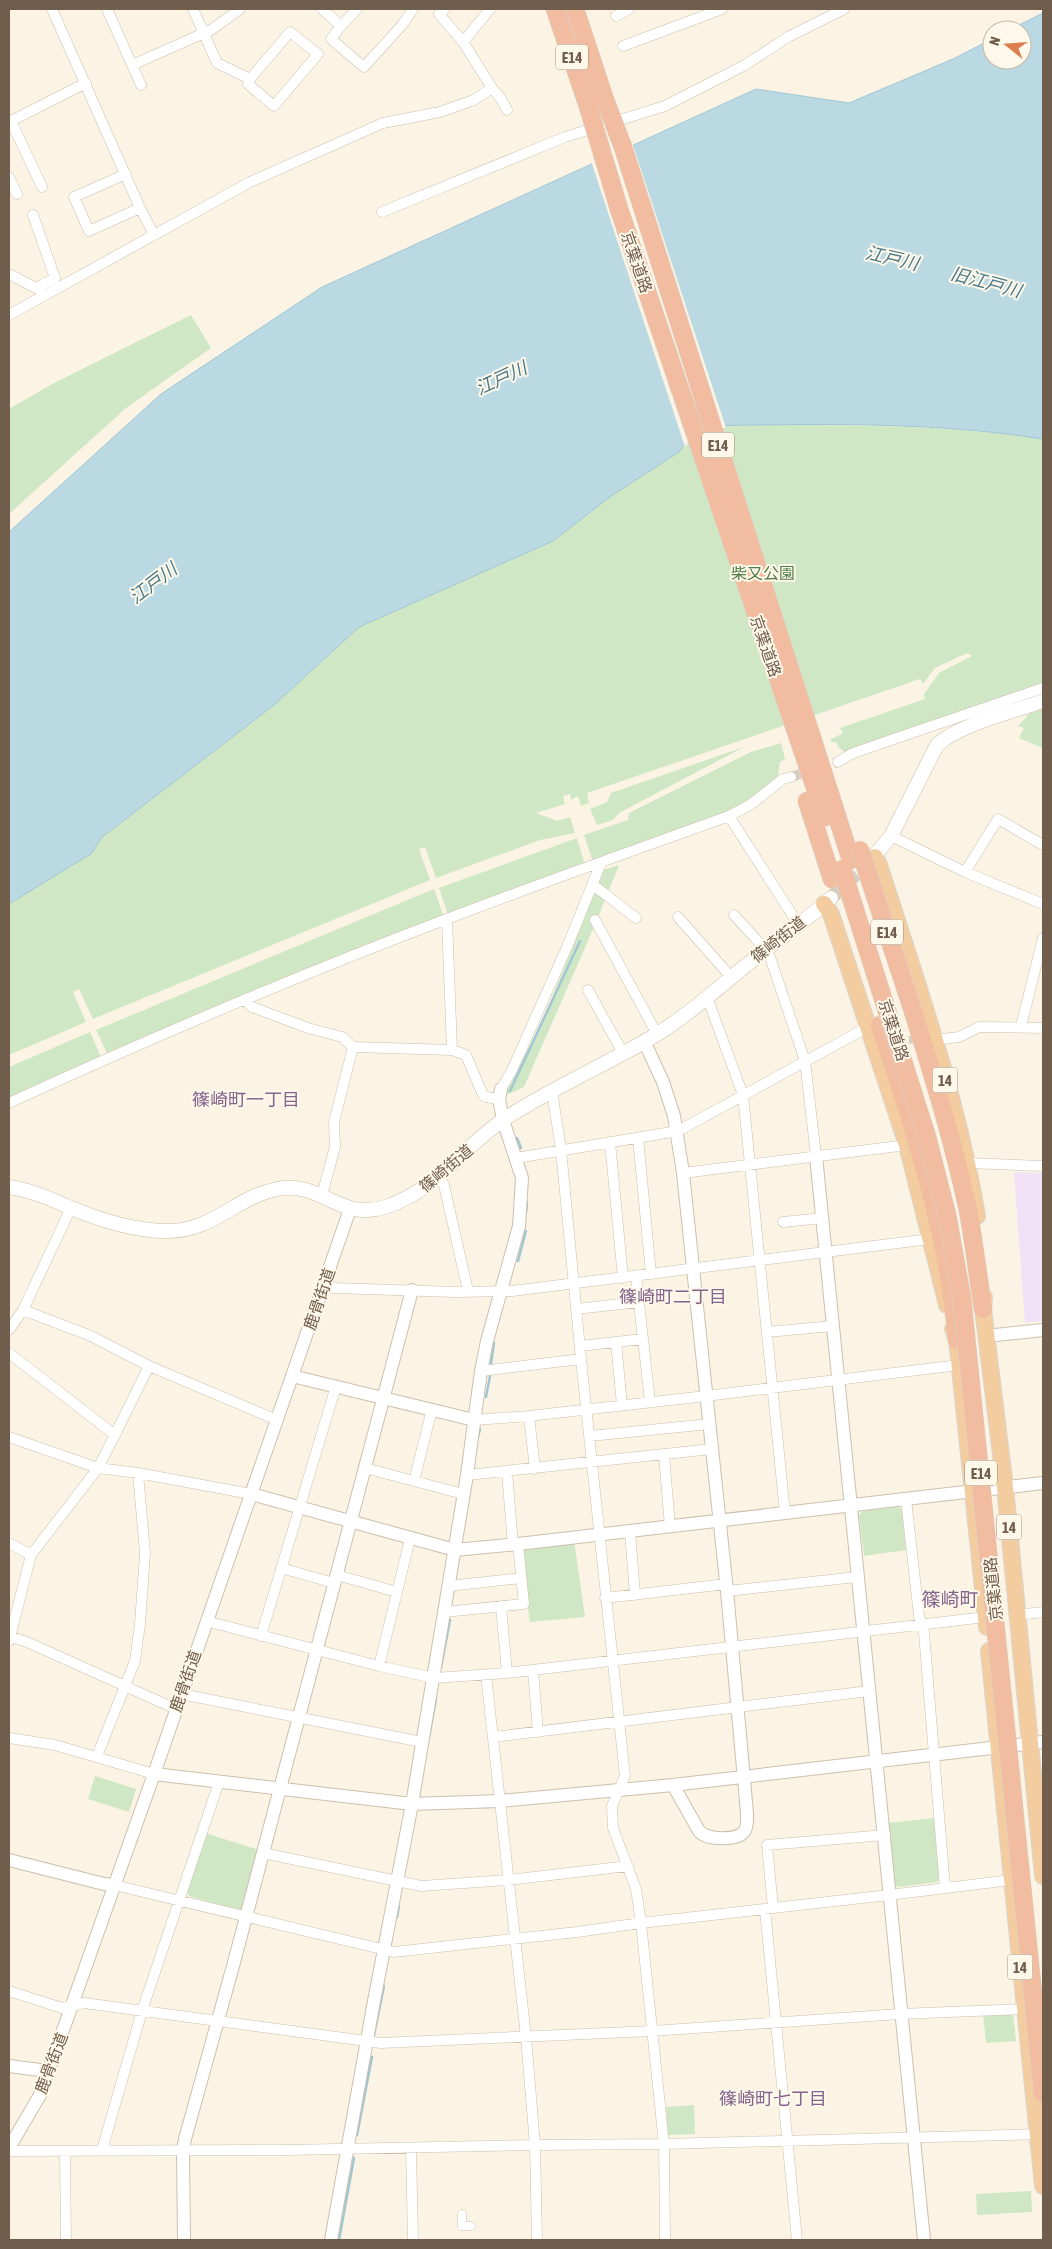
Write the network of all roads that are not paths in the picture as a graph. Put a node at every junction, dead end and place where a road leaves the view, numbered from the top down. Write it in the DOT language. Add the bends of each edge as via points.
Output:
graph roads {
  1 [pos="52,9"];
  2 [pos="107,9"];
  3 [pos="193,9"];
  4 [pos="240,9"];
  5 [pos="322,9"];
  6 [pos="357,9"];
  7 [pos="413,9"];
  8 [pos="445,9"];
  9 [pos="490,9"];
  10 [pos="555,9"];
  11 [pos="575,9"];
  12 [pos="629,9"];
  13 [pos="722,9"];
  14 [pos="844,9"];
  15 [pos="616,16"];
  16 [pos="341,26"];
  17 [pos="204,33"];
  18 [pos="463,42"];
  19 [pos="623,46"];
  20 [pos="132,65"];
  21 [pos="250,79"];
  22 [pos="86,83"];
  23 [pos="141,85"];
  24 [pos="492,88"];
  25 [pos="507,110"];
  26 [pos="10,121"];
  27 [pos="126,174"];
  28 [pos="9,177"];
  29 [pos="42,188"];
  30 [pos="17,194"];
  31 [pos="140,208"];
  32 [pos="382,212"];
  33 [pos="33,215"];
  34 [pos="152,231"];
  35 [pos="9,274"];
  36 [pos="39,292"];
  37 [pos="9,315"];
  38 [pos="1043,688"];
  39 [pos="1043,701"];
  40 [pos="807,745"];
  41 [pos="838,762"];
  42 [pos="791,776"];
  43 [pos="730,816"];
  44 [pos="891,836"];
  45 [pos="1043,845"];
  46 [pos="601,863"];
  47 [pos="855,863"];
  48 [pos="965,872"];
  49 [pos="592,884"];
  50 [pos="827,901"];
  51 [pos="1043,904"];
  52 [pos="734,915"];
  53 [pos="678,917"];
  54 [pos="636,918"];
  55 [pos="447,919"];
  56 [pos="595,920"];
  57 [pos="798,924"];
  58 [pos="1043,938"];
  59 [pos="765,949"];
  60 [pos="731,977"];
  61 [pos="588,990"];
  62 [pos="706,997"];
  63 [pos="245,1000"];
  64 [pos="1021,1026"];
  65 [pos="1043,1028"];
  66 [pos="874,1032"];
  67 [pos="657,1034"];
  68 [pos="932,1040"];
  69 [pos="644,1041"];
  70 [pos="353,1047"];
  71 [pos="452,1050"];
  72 [pos="623,1053"];
  73 [pos="805,1061"];
  74 [pos="552,1091"];
  75 [pos="500,1094"];
  76 [pos="743,1095"];
  77 [pos="9,1103"];
  78 [pos="504,1120"];
  79 [pos="678,1131"];
  80 [pos="638,1138"];
  81 [pos="610,1142"];
  82 [pos="907,1145"];
  83 [pos="561,1150"];
  84 [pos="816,1156"];
  85 [pos="516,1158"];
  86 [pos="968,1163"];
  87 [pos="750,1164"];
  88 [pos="1043,1166"];
  89 [pos="683,1173"];
  90 [pos="439,1177"];
  91 [pos="9,1187"];
  92 [pos="322,1195"];
  93 [pos="71,1208"];
  94 [pos="350,1209"];
  95 [pos="823,1218"];
  96 [pos="783,1222"];
  97 [pos="930,1239"];
  98 [pos="826,1253"];
  99 [pos="759,1261"];
  100 [pos="694,1269"];
  101 [pos="651,1274"];
  102 [pos="636,1276"];
  103 [pos="624,1278"];
  104 [pos="574,1283"];
  105 [pos="324,1286"];
  106 [pos="412,1290"];
  107 [pos="468,1291"];
  108 [pos="501,1291"];
  109 [pos="639,1302"];
  110 [pos="576,1309"];
  111 [pos="983,1309"];
  112 [pos="23,1310"];
  113 [pos="833,1326"];
  114 [pos="9,1330"];
  115 [pos="1043,1330"];
  116 [pos="767,1332"];
  117 [pos="986,1336"];
  118 [pos="643,1339"];
  119 [pos="957,1340"];
  120 [pos="616,1342"];
  121 [pos="580,1346"];
  122 [pos="9,1353"];
  123 [pos="581,1359"];
  124 [pos="959,1365"];
  125 [pos="148,1366"];
  126 [pos="481,1371"];
  127 [pos="292,1376"];
  128 [pos="838,1381"];
  129 [pos="336,1386"];
  130 [pos="772,1388"];
  131 [pos="706,1396"];
  132 [pos="384,1397"];
  133 [pos="650,1402"];
  134 [pos="622,1405"];
  135 [pos="432,1409"];
  136 [pos="587,1409"];
  137 [pos="529,1416"];
  138 [pos="277,1420"];
  139 [pos="474,1420"];
  140 [pos="709,1424"];
  141 [pos="115,1435"];
  142 [pos="590,1436"];
  143 [pos="9,1438"];
  144 [pos="712,1449"];
  145 [pos="664,1455"];
  146 [pos="592,1463"];
  147 [pos="98,1468"];
  148 [pos="364,1468"];
  149 [pos="534,1469"];
  150 [pos="507,1472"];
  151 [pos="138,1473"];
  152 [pos="467,1476"];
  153 [pos="414,1481"];
  154 [pos="1043,1483"];
  155 [pos="1005,1487"];
  156 [pos="972,1492"];
  157 [pos="251,1494"];
  158 [pos="463,1494"];
  159 [pos="906,1499"];
  160 [pos="850,1506"];
  161 [pos="300,1508"];
  162 [pos="785,1513"];
  163 [pos="719,1521"];
  164 [pos="351,1522"];
  165 [pos="670,1526"];
  166 [pos="630,1532"];
  167 [pos="599,1535"];
  168 [pos="410,1539"];
  169 [pos="9,1543"];
  170 [pos="515,1544"];
  171 [pos="455,1550"];
  172 [pos="31,1555"];
  173 [pos="282,1568"];
  174 [pos="857,1577"];
  175 [pos="521,1578"];
  176 [pos="335,1579"];
  177 [pos="448,1586"];
  178 [pos="726,1588"];
  179 [pos="397,1592"];
  180 [pos="635,1595"];
  181 [pos="605,1598"];
  182 [pos="501,1606"];
  183 [pos="444,1612"];
  184 [pos="1043,1612"];
  185 [pos="1018,1615"];
  186 [pos="986,1617"];
  187 [pos="206,1621"];
  188 [pos="922,1624"];
  189 [pos="864,1631"];
  190 [pos="261,1636"];
  191 [pos="9,1638"];
  192 [pos="732,1647"];
  193 [pos="316,1650"];
  194 [pos="613,1660"];
  195 [pos="379,1666"];
  196 [pos="533,1670"];
  197 [pos="508,1673"];
  198 [pos="486,1675"];
  199 [pos="434,1678"];
  200 [pos="125,1686"];
  201 [pos="869,1691"];
  202 [pos="181,1694"];
  203 [pos="738,1706"];
  204 [pos="176,1709"];
  205 [pos="299,1718"];
  206 [pos="620,1722"];
  207 [pos="538,1732"];
  208 [pos="492,1737"];
  209 [pos="9,1738"];
  210 [pos="422,1742"];
  211 [pos="1037,1743"];
  212 [pos="999,1747"];
  213 [pos="935,1754"];
  214 [pos="96,1756"];
  215 [pos="876,1760"];
  216 [pos="154,1774"];
  217 [pos="744,1776"];
  218 [pos="219,1782"];
  219 [pos="673,1785"];
  220 [pos="280,1790"];
  221 [pos="620,1790"];
  222 [pos="500,1801"];
  223 [pos="412,1804"];
  224 [pos="884,1835"];
  225 [pos="263,1853"];
  226 [pos="9,1860"];
  227 [pos="628,1866"];
  228 [pos="1043,1872"];
  229 [pos="1043,1876"];
  230 [pos="508,1880"];
  231 [pos="1011,1880"];
  232 [pos="396,1881"];
  233 [pos="114,1885"];
  234 [pos="945,1888"];
  235 [pos="890,1895"];
  236 [pos="179,1899"];
  237 [pos="769,1909"];
  238 [pos="246,1916"];
  239 [pos="641,1923"];
  240 [pos="514,1939"];
  241 [pos="384,1950"];
  242 [pos="1043,1976"];
  243 [pos="9,1991"];
  244 [pos="72,2006"];
  245 [pos="1024,2009"];
  246 [pos="142,2011"];
  247 [pos="900,2014"];
  248 [pos="218,2022"];
  249 [pos="775,2022"];
  250 [pos="652,2031"];
  251 [pos="526,2037"];
  252 [pos="367,2043"];
  253 [pos="9,2066"];
  254 [pos="48,2071"];
  255 [pos="1043,2093"];
  256 [pos="1041,2134"];
  257 [pos="913,2136"];
  258 [pos="788,2140"];
  259 [pos="535,2144"];
  260 [pos="664,2144"];
  261 [pos="348,2148"];
  262 [pos="411,2148"];
  263 [pos="9,2150"];
  264 [pos="102,2150"];
  265 [pos="183,2150"];
  266 [pos="65,2151"];
  267 [pos="1043,2186"];
  268 [pos="462,2214"];
  269 [pos="471,2226"];
  270 [pos="66,2240"];
  271 [pos="184,2240"];
  272 [pos="331,2240"];
  273 [pos="413,2240"];
  274 [pos="537,2240"];
  275 [pos="665,2240"];
  276 [pos="797,2240"];
  277 [pos="924,2240"];
  1 -- 22 [label="street"];
  2 -- 20 [label="street"];
  3 -- 17 [label="street"];
  4 -- 17 [label="street"];
  5 -- 16 [label="street"];
  6 -- 16 [label="street"];
  7 -- 16 [label="street" via="364,67 331,39"];
  8 -- 18 [label="street" via="439,14"];
  9 -- 18 [label="street"];
  10 -- 40 [label="highway, 京葉道路 / E14, bridge" via="705,463"];
  11 -- 40 [label="highway, 京葉道路 / E14, bridge" via="623,147 721,456 770,584"];
  12 -- 15 [label="street"];
  13 -- 19 [label="street"];
  14 -- 32 [label="street" via="788,37 745,66 665,106 565,137"];
  17 -- 20 [label="street"];
  17 -- 21 [label="street" via="216,63"];
  18 -- 24 [label="street"];
  20 -- 23 [label="street"];
  21 -- 21 [label="street" via="248,84 274,106 318,54 290,32"];
  22 -- 26 [label="street"];
  22 -- 27 [label="street"];
  24 -- 25 [label="street"];
  24 -- 36 [label="street" via="474,100 440,112 383,124 259,178"];
  26 -- 29 [label="street"];
  27 -- 31 [label="street"];
  27 -- 31 [label="street" via="74,197 89,231"];
  28 -- 30 [label="street"];
  31 -- 34 [label="street"];
  33 -- 36 [label="street" via="56,278"];
  35 -- 36 [label="street"];
  36 -- 37 [label="street"];
  38 -- 41 [label="street" via="851,754"];
  39 -- 44 [label="main road" via="946,736 930,756"];
  40 -- 47 [label="highway, E14"];
  40 -- 47 [label="highway, E14"];
  42 -- 43 [label="street"];
  43 -- 46 [label="street"];
  43 -- 57 [label="street"];
  44 -- 47 [label="main road"];
  44 -- 48 [label="street"];
  45 -- 48 [label="street" via="998,819"];
  46 -- 49 [label="street"];
  46 -- 55 [label="street"];
  47 -- 66 [label="highway, E14"];
  47 -- 68 [label="highway, 京葉道路 / 14" via="879,865"];
  47 -- 111 [label="highway, E14, bridge" via="914,1014 949,1132 974,1247"];
  47 -- 242 [label="highway, 京葉道路 / E14" via="939,1134 972,1286"];
  47 -- 255 [label="highway, 京葉道路 / E14, bridge" via="928,1136 947,1214 962,1298"];
  48 -- 51 [label="street"];
  49 -- 54 [label="street"];
  49 -- 75 [label="street"];
  50 -- 57 [label="main road, 篠崎街道"];
  50 -- 66 [label="highway, 京葉道路 / 14"];
  52 -- 59 [label="street"];
  53 -- 60 [label="street"];
  55 -- 63 [label="street"];
  55 -- 71 [label="street"];
  56 -- 67 [label="street"];
  57 -- 59 [label="main road, 篠崎街道"];
  58 -- 64 [label="street"];
  59 -- 60 [label="main road, 篠崎街道"];
  59 -- 73 [label="street"];
  60 -- 62 [label="main road, 篠崎街道"];
  61 -- 72 [label="street"];
  62 -- 67 [label="main road, 篠崎街道"];
  62 -- 76 [label="street"];
  63 -- 70 [label="street" via="252,1007 342,1038"];
  63 -- 77 [label="street"];
  64 -- 65 [label="street"];
  64 -- 68 [label="street" via="979,1027 959,1037"];
  66 -- 73 [label="street"];
  66 -- 82 [label="highway, 京葉道路 / 14"];
  66 -- 119 [label="highway, E14" via="929,1182 954,1300"];
  67 -- 69 [label="main road, 篠崎街道"];
  68 -- 86 [label="highway, 京葉道路 / 14"];
  69 -- 72 [label="main road, 篠崎街道"];
  69 -- 79 [label="street" via="663,1082"];
  70 -- 71 [label="street"];
  70 -- 92 [label="street" via="334,1122 335,1147"];
  71 -- 75 [label="street" via="466,1055 486,1098"];
  72 -- 74 [label="main road, 篠崎街道"];
  73 -- 76 [label="street"];
  73 -- 84 [label="street"];
  74 -- 78 [label="main road, 篠崎街道"];
  74 -- 83 [label="street"];
  75 -- 78 [label="street"];
  76 -- 79 [label="street"];
  76 -- 87 [label="street"];
  78 -- 85 [label="street"];
  78 -- 90 [label="main road, 篠崎街道"];
  79 -- 80 [label="street"];
  79 -- 89 [label="street"];
  80 -- 81 [label="street"];
  80 -- 101 [label="street"];
  81 -- 83 [label="street"];
  81 -- 103 [label="street"];
  82 -- 84 [label="street"];
  82 -- 97 [label="highway, 京葉道路 / 14"];
  83 -- 85 [label="street"];
  83 -- 104 [label="street"];
  84 -- 87 [label="street"];
  84 -- 95 [label="street"];
  85 -- 108 [label="street" via="522,1178 518,1226"];
  86 -- 88 [label="street"];
  86 -- 111 [label="highway, 京葉道路 / 14" via="985,1281"];
  87 -- 89 [label="street"];
  87 -- 99 [label="street"];
  89 -- 100 [label="street"];
  90 -- 94 [label="main road, 篠崎街道" via="421,1191 385,1207 361,1212"];
  90 -- 107 [label="street" via="444,1185"];
  91 -- 93 [label="main road, 篠崎街道" via="37,1193"];
  92 -- 93 [label="main road, 篠崎街道" via="303,1189 278,1189 251,1198 205,1224 165,1231 134,1228"];
  92 -- 94 [label="main road, 篠崎街道"];
  93 -- 112 [label="street"];
  94 -- 105 [label="street, 鹿骨街道"];
  95 -- 96 [label="street"];
  95 -- 98 [label="street"];
  97 -- 98 [label="street"];
  97 -- 119 [label="highway, 京葉道路 / 14"];
  98 -- 99 [label="street"];
  98 -- 113 [label="street"];
  99 -- 100 [label="street"];
  99 -- 116 [label="street"];
  100 -- 101 [label="street"];
  100 -- 131 [label="street"];
  101 -- 102 [label="street"];
  102 -- 103 [label="street"];
  102 -- 109 [label="street"];
  103 -- 104 [label="street"];
  104 -- 108 [label="street"];
  104 -- 110 [label="street"];
  105 -- 106 [label="street"];
  105 -- 127 [label="street, 鹿骨街道"];
  106 -- 107 [label="street"];
  106 -- 132 [label="street"];
  107 -- 108 [label="street"];
  108 -- 126 [label="street"];
  109 -- 110 [label="street"];
  109 -- 118 [label="street"];
  110 -- 121 [label="street"];
  111 -- 117 [label="highway, 京葉道路 / 14"];
  112 -- 114 [label="street"];
  112 -- 125 [label="street" via="91,1336"];
  113 -- 116 [label="street"];
  113 -- 128 [label="street"];
  115 -- 117 [label="street"];
  116 -- 130 [label="street"];
  117 -- 155 [label="highway, 京葉道路 / 14"];
  118 -- 120 [label="street"];
  118 -- 133 [label="street"];
  119 -- 124 [label="highway, 京葉道路 / 14"];
  120 -- 121 [label="street"];
  120 -- 134 [label="street"];
  121 -- 123 [label="street"];
  122 -- 141 [label="street"];
  123 -- 126 [label="street"];
  123 -- 136 [label="street"];
  124 -- 128 [label="street"];
  124 -- 156 [label="highway, 京葉道路 / 14"];
  125 -- 138 [label="street"];
  125 -- 141 [label="street"];
  126 -- 139 [label="street"];
  127 -- 129 [label="street"];
  127 -- 138 [label="street, 鹿骨街道"];
  128 -- 130 [label="street"];
  128 -- 160 [label="street"];
  129 -- 132 [label="street"];
  129 -- 161 [label="street"];
  130 -- 131 [label="street"];
  130 -- 162 [label="street"];
  131 -- 133 [label="street"];
  131 -- 140 [label="street"];
  132 -- 135 [label="street"];
  132 -- 148 [label="street"];
  133 -- 134 [label="street"];
  134 -- 136 [label="street"];
  135 -- 139 [label="street"];
  135 -- 153 [label="street"];
  136 -- 137 [label="street"];
  136 -- 142 [label="street"];
  137 -- 139 [label="street"];
  137 -- 149 [label="street"];
  138 -- 157 [label="street, 鹿骨街道"];
  139 -- 152 [label="street"];
  140 -- 142 [label="street"];
  140 -- 144 [label="street"];
  141 -- 147 [label="street"];
  142 -- 146 [label="street"];
  143 -- 147 [label="street"];
  144 -- 145 [label="street"];
  144 -- 163 [label="street"];
  145 -- 146 [label="street"];
  145 -- 165 [label="street"];
  146 -- 149 [label="street"];
  146 -- 167 [label="street"];
  147 -- 151 [label="street"];
  147 -- 172 [label="street"];
  148 -- 153 [label="street"];
  148 -- 164 [label="street"];
  149 -- 150 [label="street"];
  150 -- 152 [label="street"];
  150 -- 170 [label="street"];
  151 -- 157 [label="street"];
  151 -- 200 [label="street" via="145,1553 136,1661"];
  152 -- 158 [label="street"];
  153 -- 158 [label="street"];
  154 -- 155 [label="street"];
  155 -- 156 [label="street"];
  155 -- 185 [label="highway, 京葉道路 / 14"];
  156 -- 159 [label="street"];
  156 -- 186 [label="highway, 京葉道路 / 14"];
  157 -- 161 [label="street"];
  157 -- 187 [label="street, 鹿骨街道"];
  158 -- 171 [label="street"];
  159 -- 160 [label="street"];
  159 -- 188 [label="street"];
  160 -- 162 [label="street"];
  160 -- 174 [label="street"];
  161 -- 164 [label="street"];
  161 -- 173 [label="street"];
  162 -- 163 [label="street"];
  163 -- 165 [label="street"];
  163 -- 178 [label="street"];
  164 -- 168 [label="street"];
  164 -- 176 [label="street"];
  165 -- 166 [label="street"];
  166 -- 167 [label="street"];
  166 -- 180 [label="street"];
  167 -- 170 [label="street"];
  167 -- 181 [label="street"];
  168 -- 171 [label="street"];
  168 -- 179 [label="street"];
  169 -- 172 [label="street"];
  170 -- 171 [label="street"];
  170 -- 175 [label="street"];
  171 -- 177 [label="street"];
  172 -- 191 [label="street"];
  173 -- 176 [label="street"];
  173 -- 190 [label="street"];
  174 -- 178 [label="street"];
  174 -- 189 [label="street"];
  175 -- 177 [label="street"];
  175 -- 182 [label="street" via="524,1604"];
  176 -- 179 [label="street"];
  176 -- 193 [label="street"];
  177 -- 183 [label="street"];
  178 -- 180 [label="street"];
  178 -- 192 [label="street"];
  179 -- 195 [label="street"];
  180 -- 181 [label="street"];
  181 -- 194 [label="street"];
  182 -- 183 [label="street"];
  182 -- 197 [label="street"];
  183 -- 199 [label="street"];
  184 -- 185 [label="street"];
  185 -- 211 [label="highway, 京葉道路 / 14"];
  186 -- 188 [label="street"];
  186 -- 212 [label="highway, 京葉道路 / 14"];
  187 -- 190 [label="street"];
  187 -- 202 [label="street, 鹿骨街道"];
  188 -- 189 [label="street"];
  188 -- 213 [label="street"];
  189 -- 192 [label="street"];
  189 -- 201 [label="street"];
  190 -- 193 [label="street"];
  191 -- 200 [label="street" via="27,1642"];
  192 -- 194 [label="street"];
  192 -- 203 [label="street"];
  193 -- 195 [label="street"];
  193 -- 205 [label="street"];
  194 -- 196 [label="street"];
  194 -- 206 [label="street"];
  195 -- 199 [label="street"];
  196 -- 197 [label="street"];
  196 -- 207 [label="street"];
  197 -- 198 [label="street"];
  198 -- 199 [label="street"];
  198 -- 208 [label="street"];
  199 -- 210 [label="street"];
  200 -- 204 [label="street"];
  200 -- 214 [label="street"];
  201 -- 203 [label="street"];
  201 -- 215 [label="street"];
  202 -- 204 [label="street, 鹿骨街道"];
  202 -- 205 [label="street"];
  203 -- 206 [label="street"];
  203 -- 217 [label="street"];
  204 -- 216 [label="street, 鹿骨街道"];
  205 -- 210 [label="street"];
  205 -- 220 [label="street"];
  206 -- 207 [label="street"];
  206 -- 221 [label="street" via="625,1776"];
  207 -- 208 [label="street"];
  208 -- 222 [label="street"];
  209 -- 214 [label="street"];
  210 -- 223 [label="street"];
  211 -- 212 [label="street"];
  211 -- 228 [label="highway, 京葉道路 / 14"];
  212 -- 213 [label="street"];
  212 -- 231 [label="highway, 京葉道路 / 14"];
  213 -- 215 [label="street"];
  213 -- 234 [label="street"];
  214 -- 216 [label="street"];
  215 -- 217 [label="street"];
  215 -- 224 [label="street"];
  216 -- 218 [label="street"];
  216 -- 233 [label="street, 鹿骨街道"];
  217 -- 219 [label="street"];
  217 -- 219 [label="street" via="747,1822 743,1832 736,1836 712,1839 702,1834"];
  218 -- 220 [label="street"];
  218 -- 236 [label="street"];
  219 -- 221 [label="street"];
  220 -- 223 [label="street"];
  220 -- 225 [label="street"];
  221 -- 222 [label="street"];
  221 -- 227 [label="street" via="612,1806 613,1828"];
  222 -- 223 [label="street"];
  222 -- 230 [label="street"];
  223 -- 232 [label="street"];
  224 -- 235 [label="street"];
  224 -- 237 [label="street" via="768,1845"];
  225 -- 232 [label="street"];
  225 -- 238 [label="street"];
  226 -- 233 [label="street"];
  227 -- 230 [label="street"];
  227 -- 239 [label="street" via="636,1889"];
  228 -- 229 [label="highway, 京葉道路 / 14"];
  230 -- 232 [label="street" via="421,1886"];
  230 -- 240 [label="street"];
  231 -- 234 [label="street"];
  231 -- 245 [label="highway, 京葉道路 / 14"];
  232 -- 241 [label="street"];
  233 -- 236 [label="street"];
  233 -- 244 [label="street, 鹿骨街道"];
  234 -- 235 [label="street"];
  235 -- 237 [label="street"];
  235 -- 247 [label="street"];
  236 -- 238 [label="street"];
  236 -- 246 [label="street"];
  237 -- 239 [label="street"];
  237 -- 249 [label="street"];
  238 -- 241 [label="street"];
  238 -- 248 [label="street"];
  239 -- 240 [label="street"];
  239 -- 250 [label="street"];
  240 -- 241 [label="street" via="400,1952"];
  240 -- 251 [label="street"];
  241 -- 252 [label="street"];
  243 -- 244 [label="street" via="62,2008"];
  244 -- 246 [label="street" via="84,2003"];
  244 -- 254 [label="street, 鹿骨街道"];
  245 -- 247 [label="street"];
  245 -- 256 [label="highway, 京葉道路 / 14"];
  246 -- 248 [label="street"];
  246 -- 264 [label="street"];
  247 -- 249 [label="street"];
  247 -- 257 [label="street"];
  248 -- 252 [label="street"];
  248 -- 265 [label="street"];
  249 -- 250 [label="street"];
  249 -- 258 [label="street"];
  250 -- 251 [label="street"];
  250 -- 260 [label="street"];
  251 -- 252 [label="street"];
  251 -- 259 [label="street"];
  252 -- 261 [label="street"];
  253 -- 254 [label="street"];
  254 -- 263 [label="street, 鹿骨街道" via="40,2094"];
  256 -- 257 [label="street"];
  256 -- 267 [label="highway, 京葉道路 / 14"];
  257 -- 258 [label="street"];
  257 -- 277 [label="street"];
  258 -- 260 [label="street"];
  258 -- 276 [label="street"];
  259 -- 260 [label="street"];
  259 -- 262 [label="street"];
  259 -- 274 [label="street"];
  260 -- 275 [label="street"];
  261 -- 262 [label="street"];
  261 -- 265 [label="street"];
  261 -- 272 [label="street"];
  262 -- 273 [label="street"];
  263 -- 266 [label="street"];
  264 -- 265 [label="street"];
  264 -- 266 [label="street"];
  265 -- 271 [label="street"];
  266 -- 270 [label="street"];
  268 -- 269 [label="street" via="462,2226"];
}
